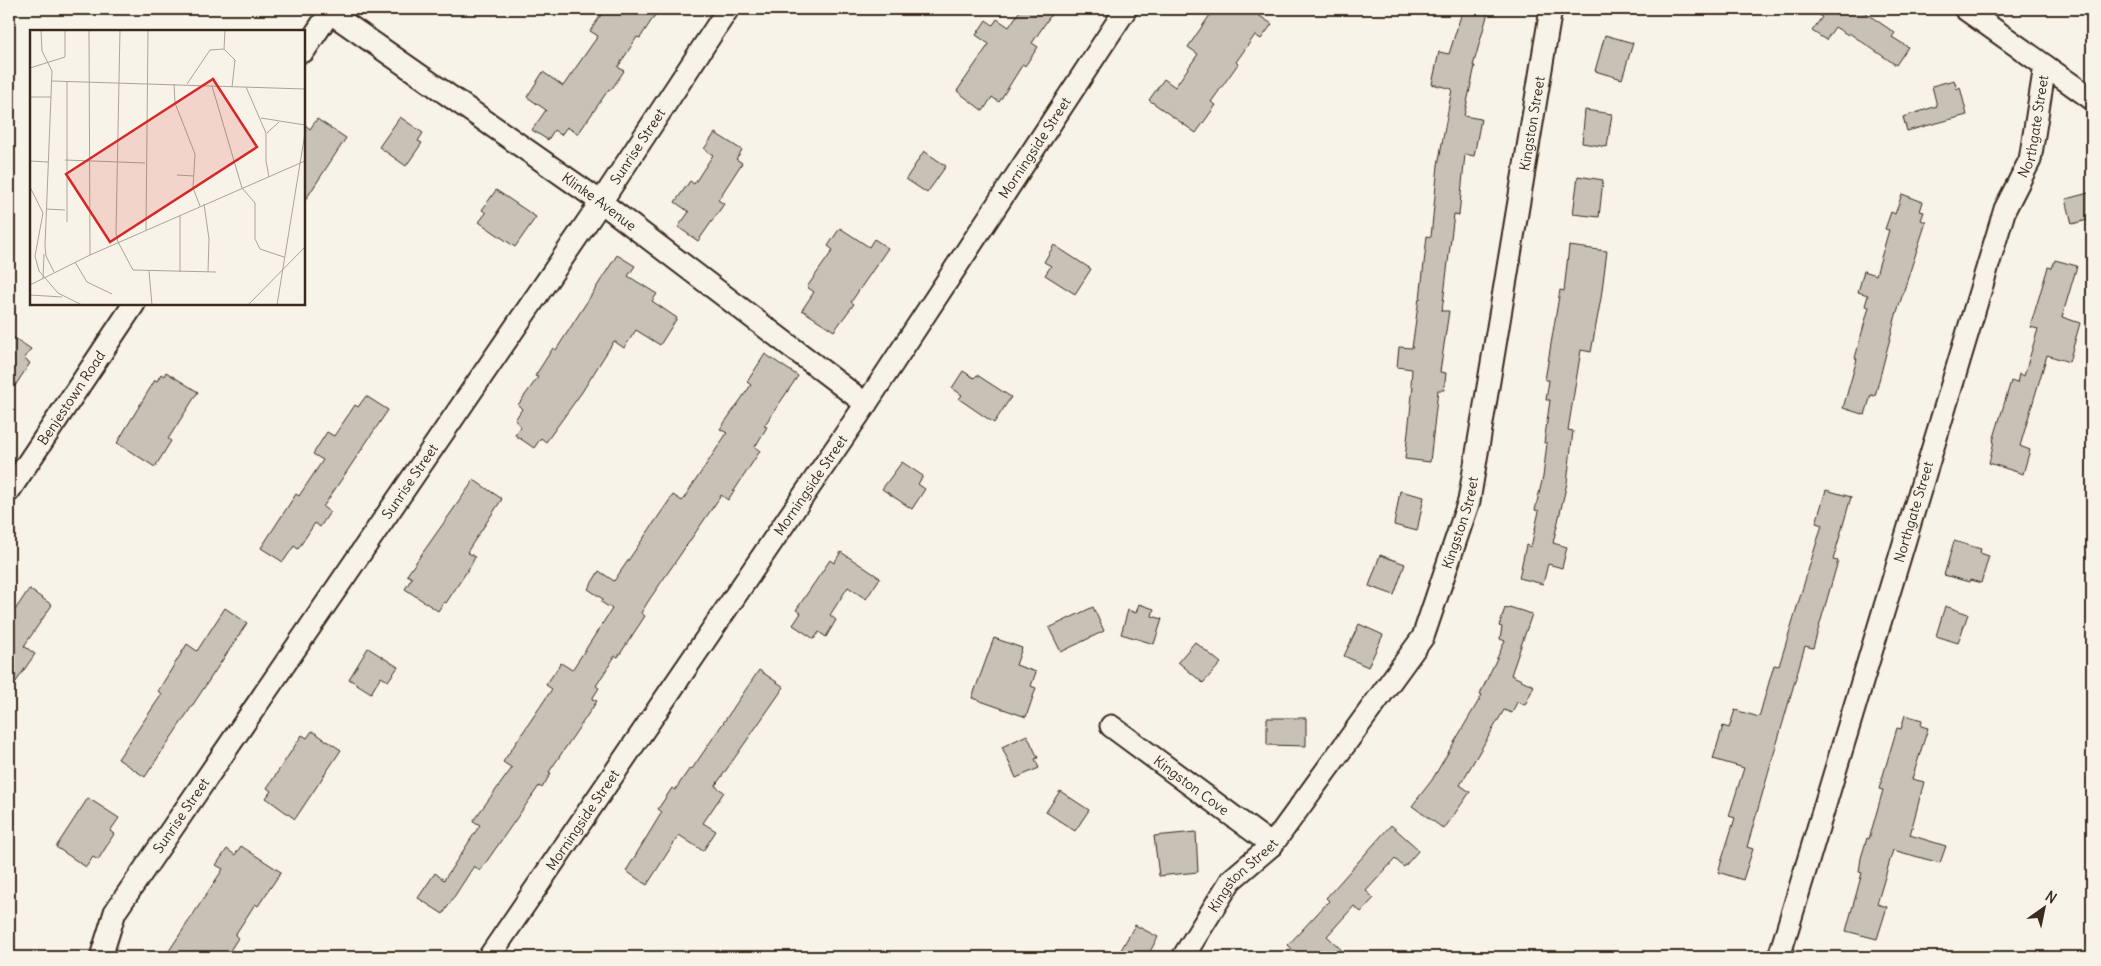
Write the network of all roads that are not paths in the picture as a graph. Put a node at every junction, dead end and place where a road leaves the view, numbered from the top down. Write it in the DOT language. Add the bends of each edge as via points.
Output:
graph roads {
  1 [pos="728,9"];
  2 [pos="1126,9"];
  3 [pos="1551,9"];
  4 [pos="1965,9"];
  5 [pos="329,10"];
  6 [pos="305,49"];
  7 [pos="2045,66"];
  8 [pos="2092,99"];
  9 [pos="601,202"];
  10 [pos="133,305"];
  11 [pos="866,404"];
  12 [pos="9,491"];
  13 [pos="1111,726"];
  14 [pos="1272,845"];
  15 [pos="101,957"];
  16 [pos="489,957"];
  17 [pos="1183,957"];
  18 [pos="1778,957"];
  1 -- 9 [label="street, Sunrise Street"];
  2 -- 11 [label="street, Morningside Street"];
  3 -- 14 [label="street, Kingston Street" via="1470,500 1423,637"];
  4 -- 7 [label="street"];
  5 -- 6 [label="street"];
  5 -- 9 [label="street, Klinke Avenue"];
  7 -- 8 [label="street"];
  7 -- 18 [label="street, Northgate Street" via="2030,160 2005,209"];
  9 -- 11 [label="street, Klinke Avenue"];
  9 -- 15 [label="street, Sunrise Street" via="114,912"];
  10 -- 12 [label="street, Benjestown Road"];
  11 -- 16 [label="street, Morningside Street"];
  13 -- 14 [label="street, Kingston Cove"];
  14 -- 17 [label="street, Kingston Street" via="1231,880"];
}
